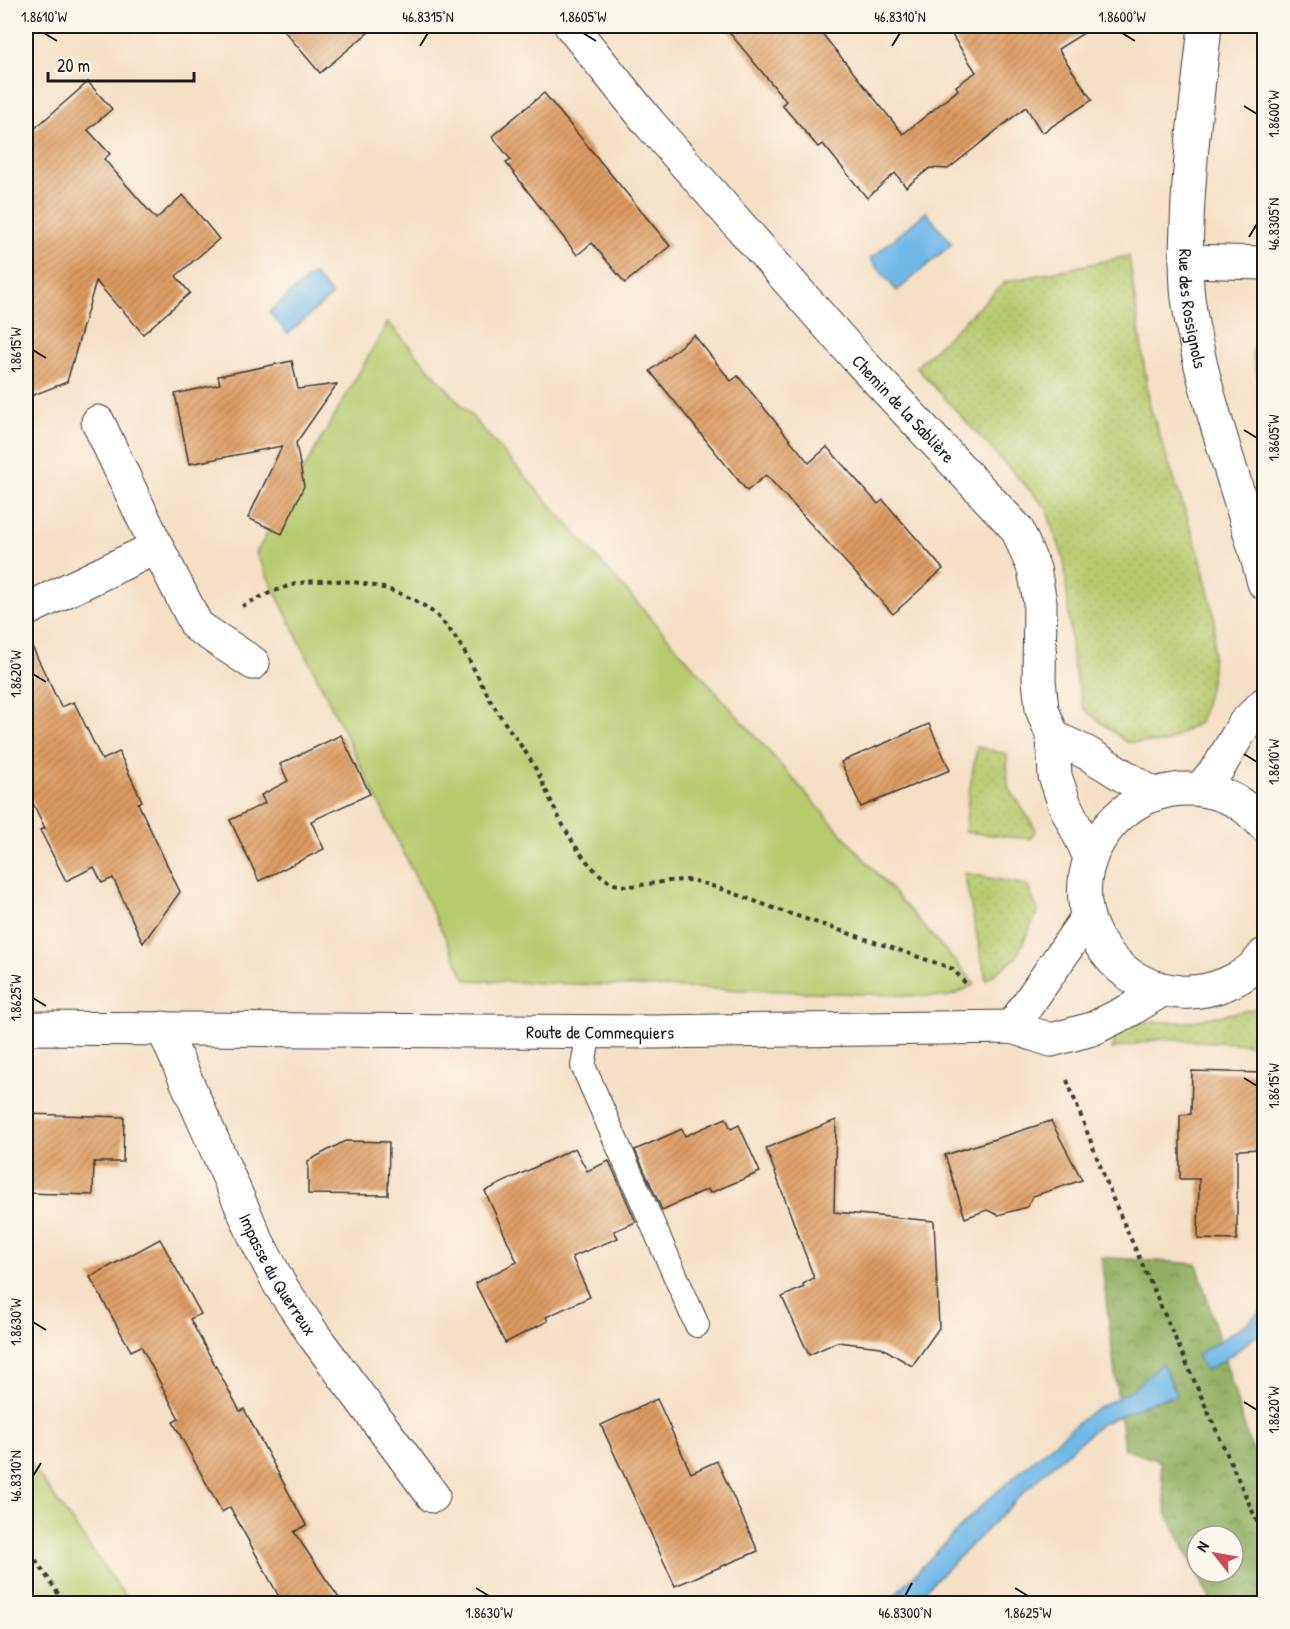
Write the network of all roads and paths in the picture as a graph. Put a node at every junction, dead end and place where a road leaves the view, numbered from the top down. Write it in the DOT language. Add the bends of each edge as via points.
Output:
graph roads {
  1 [pos="571,26"];
  2 [pos="1206,26"];
  3 [pos="1186,261"];
  4 [pos="1264,263"];
  5 [pos="98,422"];
  6 [pos="157,547"];
  7 [pos="1264,583"];
  8 [pos="26,610"];
  9 [pos="197,626"];
  10 [pos="253,663"];
  11 [pos="1264,704"];
  12 [pos="1053,737"];
  13 [pos="1200,789"];
  14 [pos="1153,794"];
  15 [pos="1264,825"];
  16 [pos="1090,857"];
  17 [pos="1088,918"];
  18 [pos="1264,955"];
  19 [pos="1252,981"];
  20 [pos="1162,990"];
  21 [pos="26,1028"];
  22 [pos="163,1028"];
  23 [pos="1012,1028"];
  24 [pos="589,1032"];
  25 [pos="1051,1040"];
  26 [pos="697,1325"];
  27 [pos="433,1496"];
  28 [pos="1264,1537"];
  29 [pos="26,1545"];
  30 [pos="65,1604"];
  1 -- 12 [label="street, Chemin de la Sablière" via="650,124 855,356 1017,530 1034,569 1040,602 1040,690 1042,709"];
  2 -- 3 [label="street, Rue des Rossignols" via="1191,152"];
  3 -- 4 [label="street"];
  3 -- 7 [label="street, Rue des Rossignols" via="1193,333 1203,375"];
  5 -- 6 [label="street"];
  6 -- 8 [label="street"];
  6 -- 9 [label="street"];
  9 -- 10 [label="street"];
  9 -- 23 [label="path" via="276,590 301,583 367,584 420,603 440,618 458,641 582,854 612,884 691,880 953,969 978,1005"];
  11 -- 13 [label="street" via="1245,723 1219,767"];
  12 -- 14 [label="street"];
  12 -- 16 [label="street, Chemin de la Sablière" via="1054,776"];
  13 -- 14 [label="street"];
  13 -- 15 [label="street" via="1225,796 1248,809"];
  14 -- 16 [label="street" via="1126,808 1104,830"];
  16 -- 17 [label="street" via="1084,887"];
  17 -- 20 [label="street" via="1098,942 1115,964 1137,980"];
  17 -- 23 [label="street"];
  18 -- 19 [label="street"];
  19 -- 20 [label="street" via="1189,992"];
  20 -- 25 [label="street" via="1092,1029"];
  21 -- 22 [label="street, Route de Commequiers"];
  22 -- 24 [label="street, Route de Commequiers"];
  22 -- 27 [label="street, Impasse du Querreux" via="280,1285"];
  23 -- 24 [label="street, Route de Commequiers"];
  23 -- 25 [label="street, Route de Commequiers"];
  24 -- 26 [label="lane" via="583,1066"];
  25 -- 28 [label="path" via="1113,1199"];
  29 -- 30 [label="path"];
}
